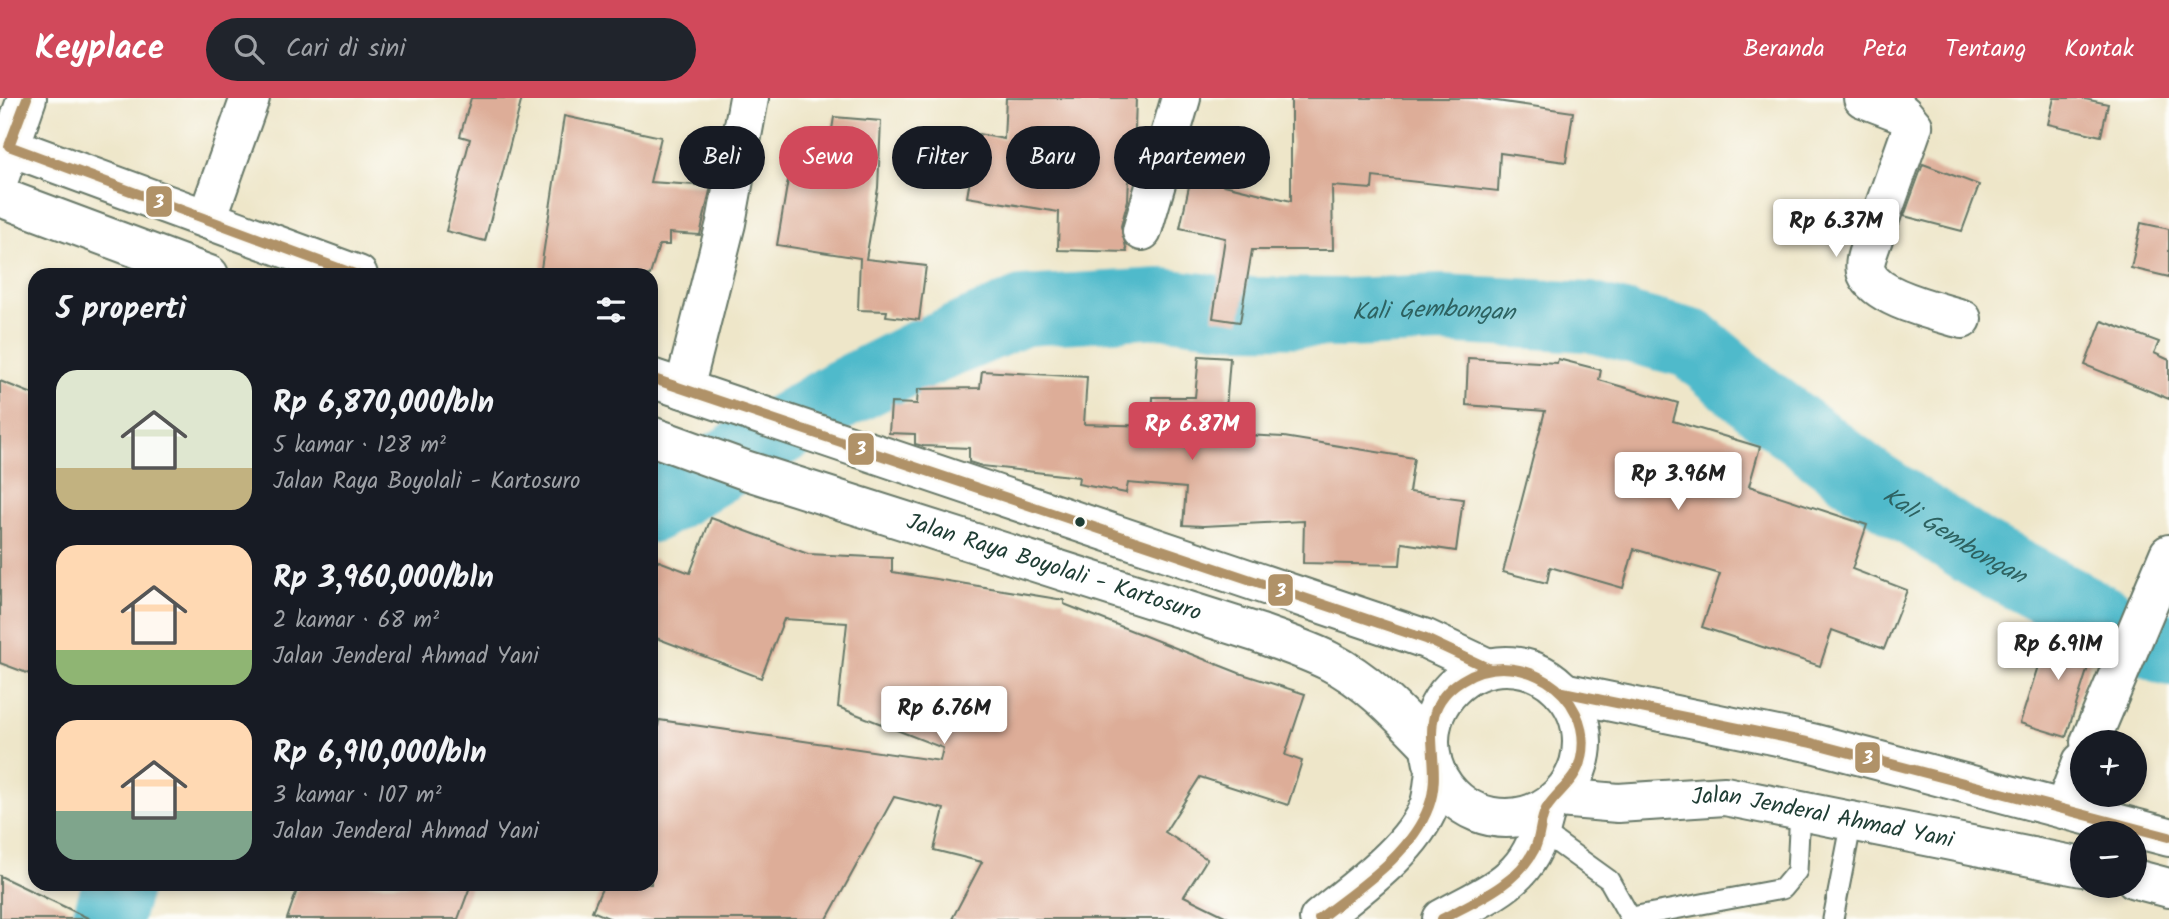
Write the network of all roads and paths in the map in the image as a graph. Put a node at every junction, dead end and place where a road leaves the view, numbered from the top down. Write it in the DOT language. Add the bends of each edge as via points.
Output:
graph roads {
  1 [pos="27,98"];
  2 [pos="250,98"];
  3 [pos="749,98"];
  4 [pos="1181,98"];
  5 [pos="1863,98"];
  6 [pos="3,155"];
  7 [pos="0,197"];
  8 [pos="206,219"];
  9 [pos="1142,231"];
  10 [pos="190,268"];
  11 [pos="339,268"];
  12 [pos="1962,319"];
  13 [pos="667,383"];
  14 [pos="658,438"];
  15 [pos="2169,554"];
  16 [pos="1488,668"];
  17 [pos="1563,692"];
  18 [pos="2095,730"];
  19 [pos="1432,759"];
  20 [pos="2070,793"];
  21 [pos="2064,809"];
  22 [pos="1800,810"];
  23 [pos="1549,812"];
  24 [pos="1852,821"];
  25 [pos="2169,836"];
  26 [pos="2070,865"];
  27 [pos="2147,882"];
  28 [pos="2169,888"];
  29 [pos="1632,918"];
  30 [pos="1319,919"];
  31 [pos="1442,919"];
  32 [pos="1833,919"];
  1 -- 6 [label="main road"];
  2 -- 8 [label="main road"];
  3 -- 13 [label="main road" via="726,223"];
  4 -- 9 [label="main road"];
  5 -- 12 [label="main road" via="1902,113 1913,126 1865,263 1867,274 1892,296"];
  6 -- 8 [label="main road"];
  7 -- 10 [label="main road"];
  8 -- 11 [label="main road"];
  13 -- 16 [label="main road" via="1229,570 1426,639"];
  14 -- 19 [label="main road, Jalan Raya Boyolali - Kartosuro" via="1310,653 1350,673 1399,714"];
  15 -- 18 [label="main road"];
  16 -- 17 [label="main road" via="1529,669"];
  16 -- 19 [label="main road" via="1449,690 1433,716"];
  17 -- 21 [label="main road" via="1812,743"];
  17 -- 23 [label="main road" via="1580,721 1582,754 1569,785"];
  19 -- 23 [label="main road" via="1447,792 1463,806 1483,815"];
  19 -- 30 [label="main road" via="1429,805 1408,838"];
  20 -- 21 [label="main road"];
  21 -- 25 [label="main road"];
  22 -- 23 [label="main road, Jalan Jenderal Ahmad Yani" via="1725,796"];
  22 -- 24 [label="main road, Jalan Jenderal Ahmad Yani"];
  22 -- 29 [label="lane" via="1797,871 1782,889"];
  23 -- 29 [label="lane" via="1609,880"];
  23 -- 31 [label="main road" via="1523,869"];
  24 -- 26 [label="main road, Jalan Jenderal Ahmad Yani"];
  24 -- 32 [label="lane"];
  27 -- 28 [label="main road"];
}
